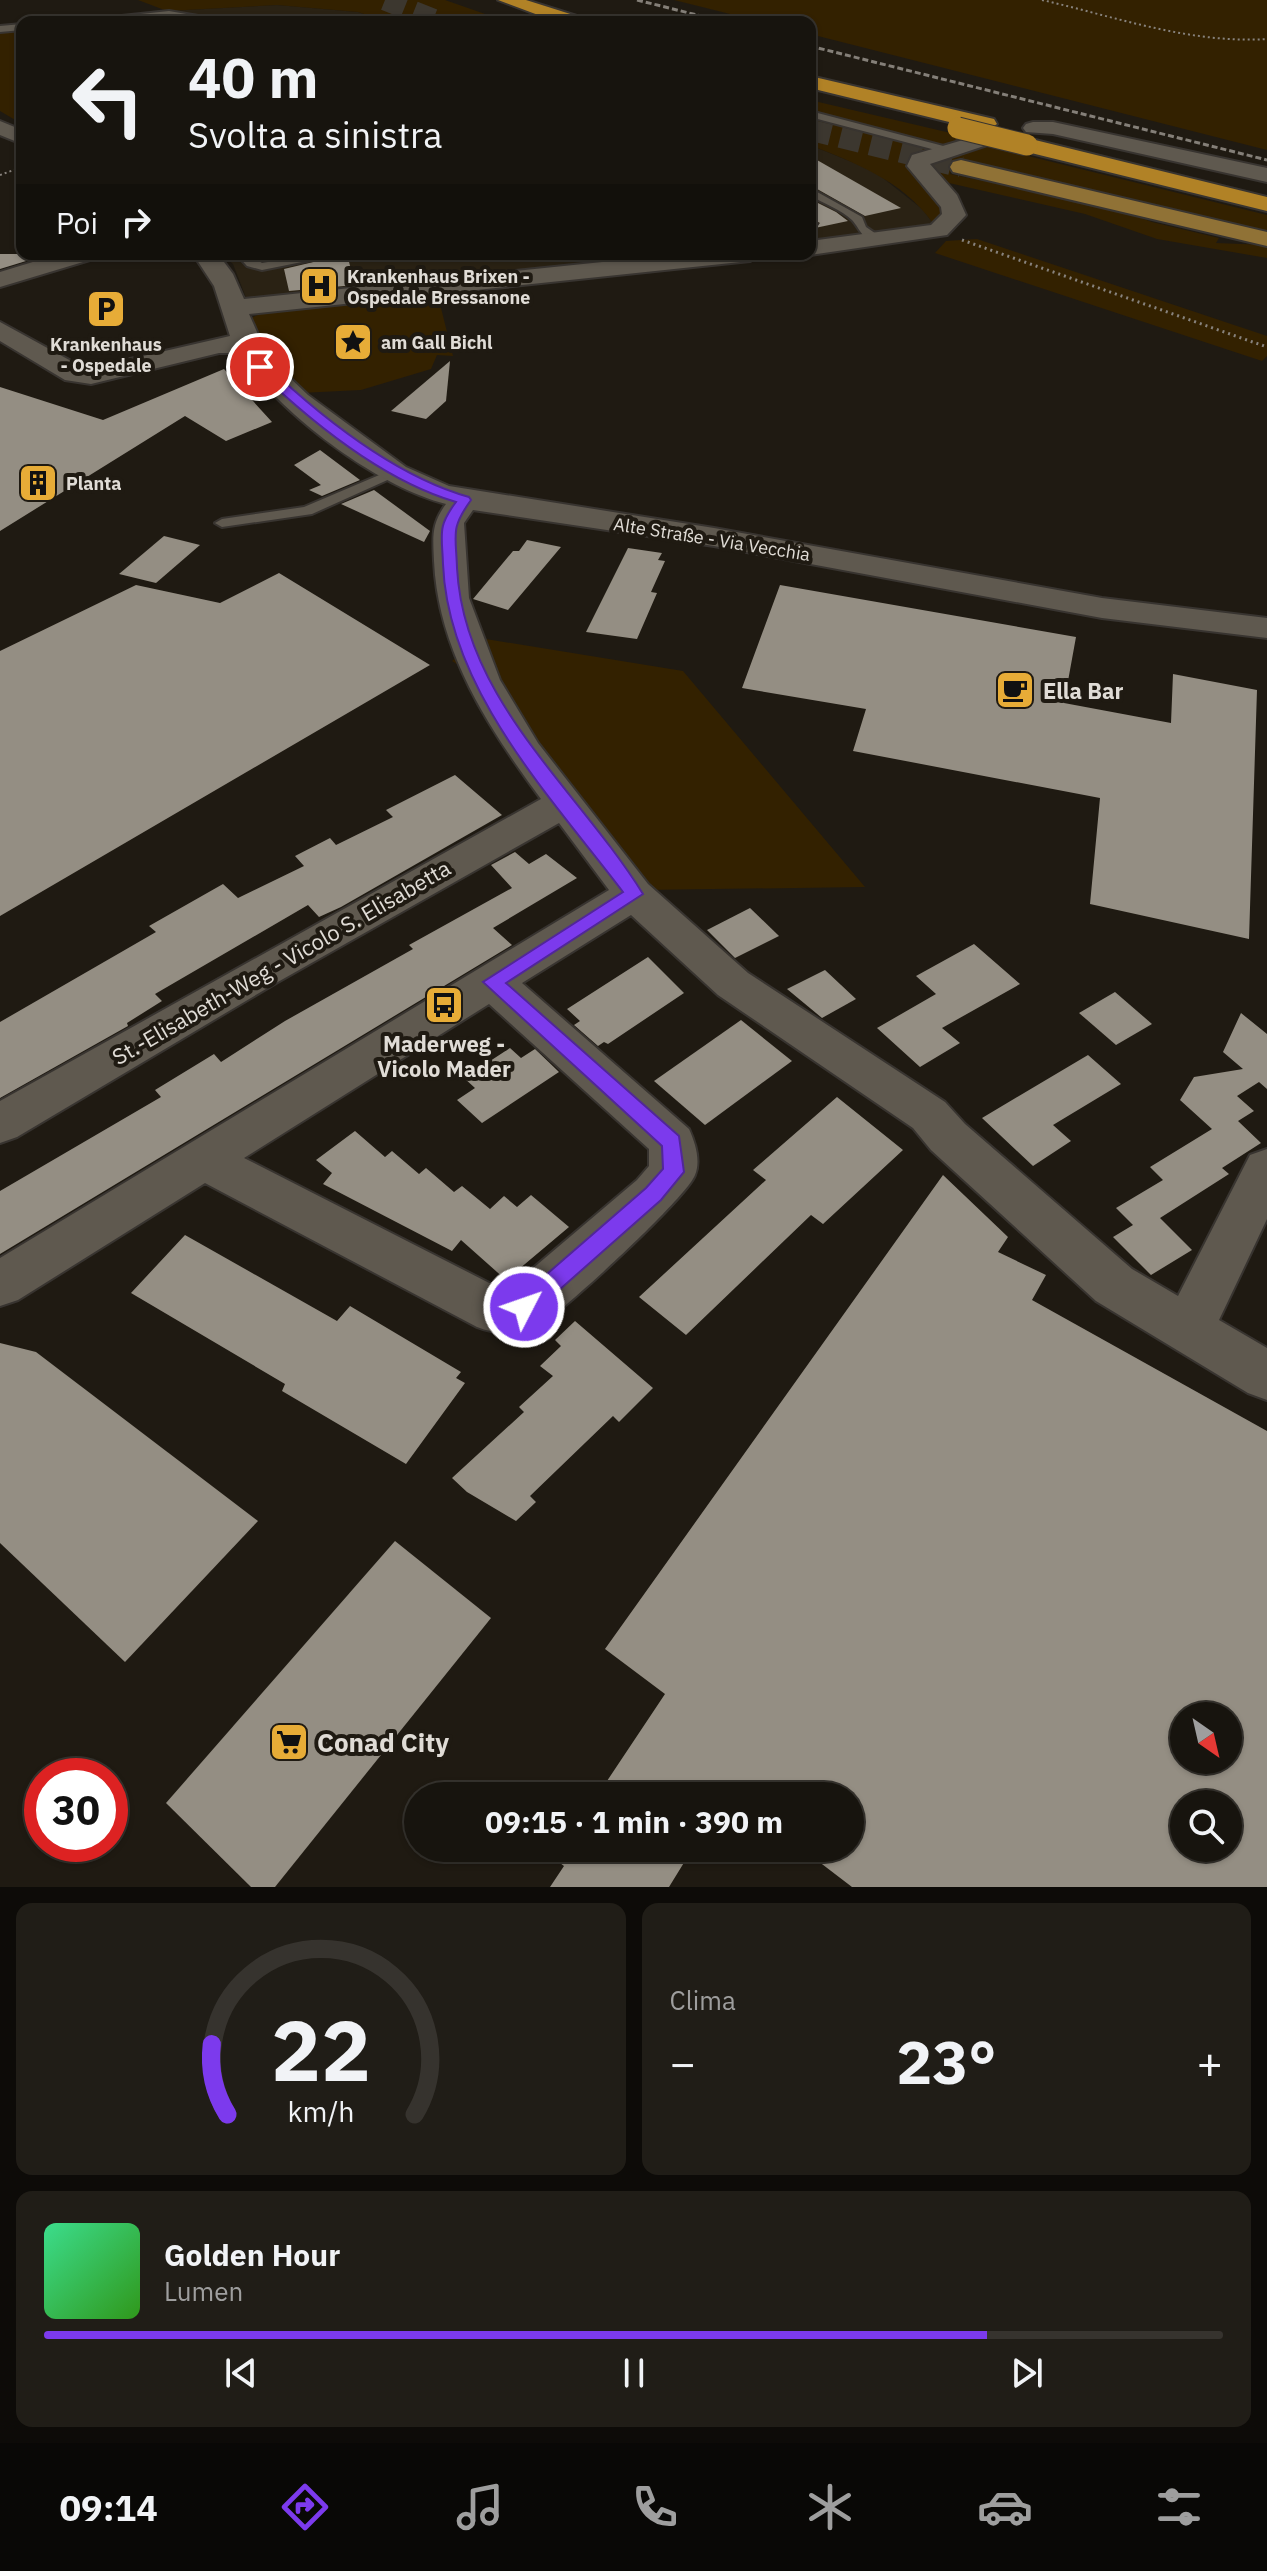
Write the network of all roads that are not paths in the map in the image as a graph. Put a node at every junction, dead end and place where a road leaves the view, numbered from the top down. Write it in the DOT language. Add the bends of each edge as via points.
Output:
graph roads {
  1 [pos="497,2"];
  2 [pos="144,16"];
  3 [pos="184,16"];
  4 [pos="528,16"];
  5 [pos="552,16"];
  6 [pos="816,84"];
  7 [pos="816,93"];
  8 [pos="816,116"];
  9 [pos="983,133"];
  10 [pos="1035,137"];
  11 [pos="954,159"];
  12 [pos="1267,175"];
  13 [pos="816,194"];
  14 [pos="1267,194"];
  15 [pos="1267,204"];
  16 [pos="816,233"];
  17 [pos="1267,239"];
  18 [pos="878,240"];
  19 [pos="65,260"];
  20 [pos="210,260"];
  21 [pos="247,260"];
  22 [pos="302,260"];
  23 [pos="631,260"];
  24 [pos="0,280"];
  25 [pos="233,308"];
  26 [pos="0,330"];
  27 [pos="248,347"];
  28 [pos="396,473"];
  29 [pos="465,500"];
  30 [pos="222,523"];
  31 [pos="1267,628"];
  32 [pos="564,803"];
  33 [pos="634,894"];
  34 [pos="493,982"];
  35 [pos="0,1124"];
  36 [pos="203,1159"];
  37 [pos="1267,1169"];
  38 [pos="0,1284"];
  39 [pos="1188,1329"];
  40 [pos="1267,1376"];
  1 -- 4 [label="highway"];
  1 -- 5 [label="highway"];
  2 -- 3 [label="lane"];
  6 -- 9 [label="highway"];
  7 -- 10 [label="highway, bridge" via="958,128"];
  8 -- 11 [label="lane"];
  9 -- 10 [label="highway"];
  9 -- 11 [label="street"];
  10 -- 12 [label="street" via="1053,128"];
  10 -- 14 [label="highway"];
  10 -- 15 [label="highway"];
  11 -- 17 [label="main road"];
  11 -- 18 [label="street" via="920,160 918,166 953,202 954,215 939,230"];
  13 -- 18 [label="lane" via="858,219 861,229"];
  16 -- 18 [label="street"];
  19 -- 24 [label="street"];
  20 -- 25 [label="street, Alte Straße - Via Vecchia" via="221,273"];
  21 -- 22 [label="lane" via="262,267"];
  23 -- 25 [label="street"];
  25 -- 27 [label="street, Alte Straße - Via Vecchia"];
  26 -- 27 [label="street" via="75,374 91,376 219,345"];
  27 -- 28 [label="street, Alte Straße - Via Vecchia" via="285,390"];
  28 -- 29 [label="street, Alte Straße - Via Vecchia" via="427,490"];
  28 -- 30 [label="lane" via="307,511"];
  29 -- 31 [label="street, Alte Straße - Via Vecchia" via="714,537 1102,608"];
  29 -- 32 [label="street" via="448,522 452,598 482,680 523,749"];
  32 -- 33 [label="street"];
  32 -- 35 [label="street, St.-Elisabeth-Weg - Vicolo S. Elisabetta"];
  33 -- 34 [label="street"];
  33 -- 39 [label="street" via="733,984 929,1115 1114,1285"];
  34 -- 36 [label="street"];
  34 -- 36 [label="street" via="672,1142 673,1172 654,1194 524,1307 495,1311"];
  36 -- 38 [label="street"];
  37 -- 39 [label="street"];
  39 -- 40 [label="street"];
}
